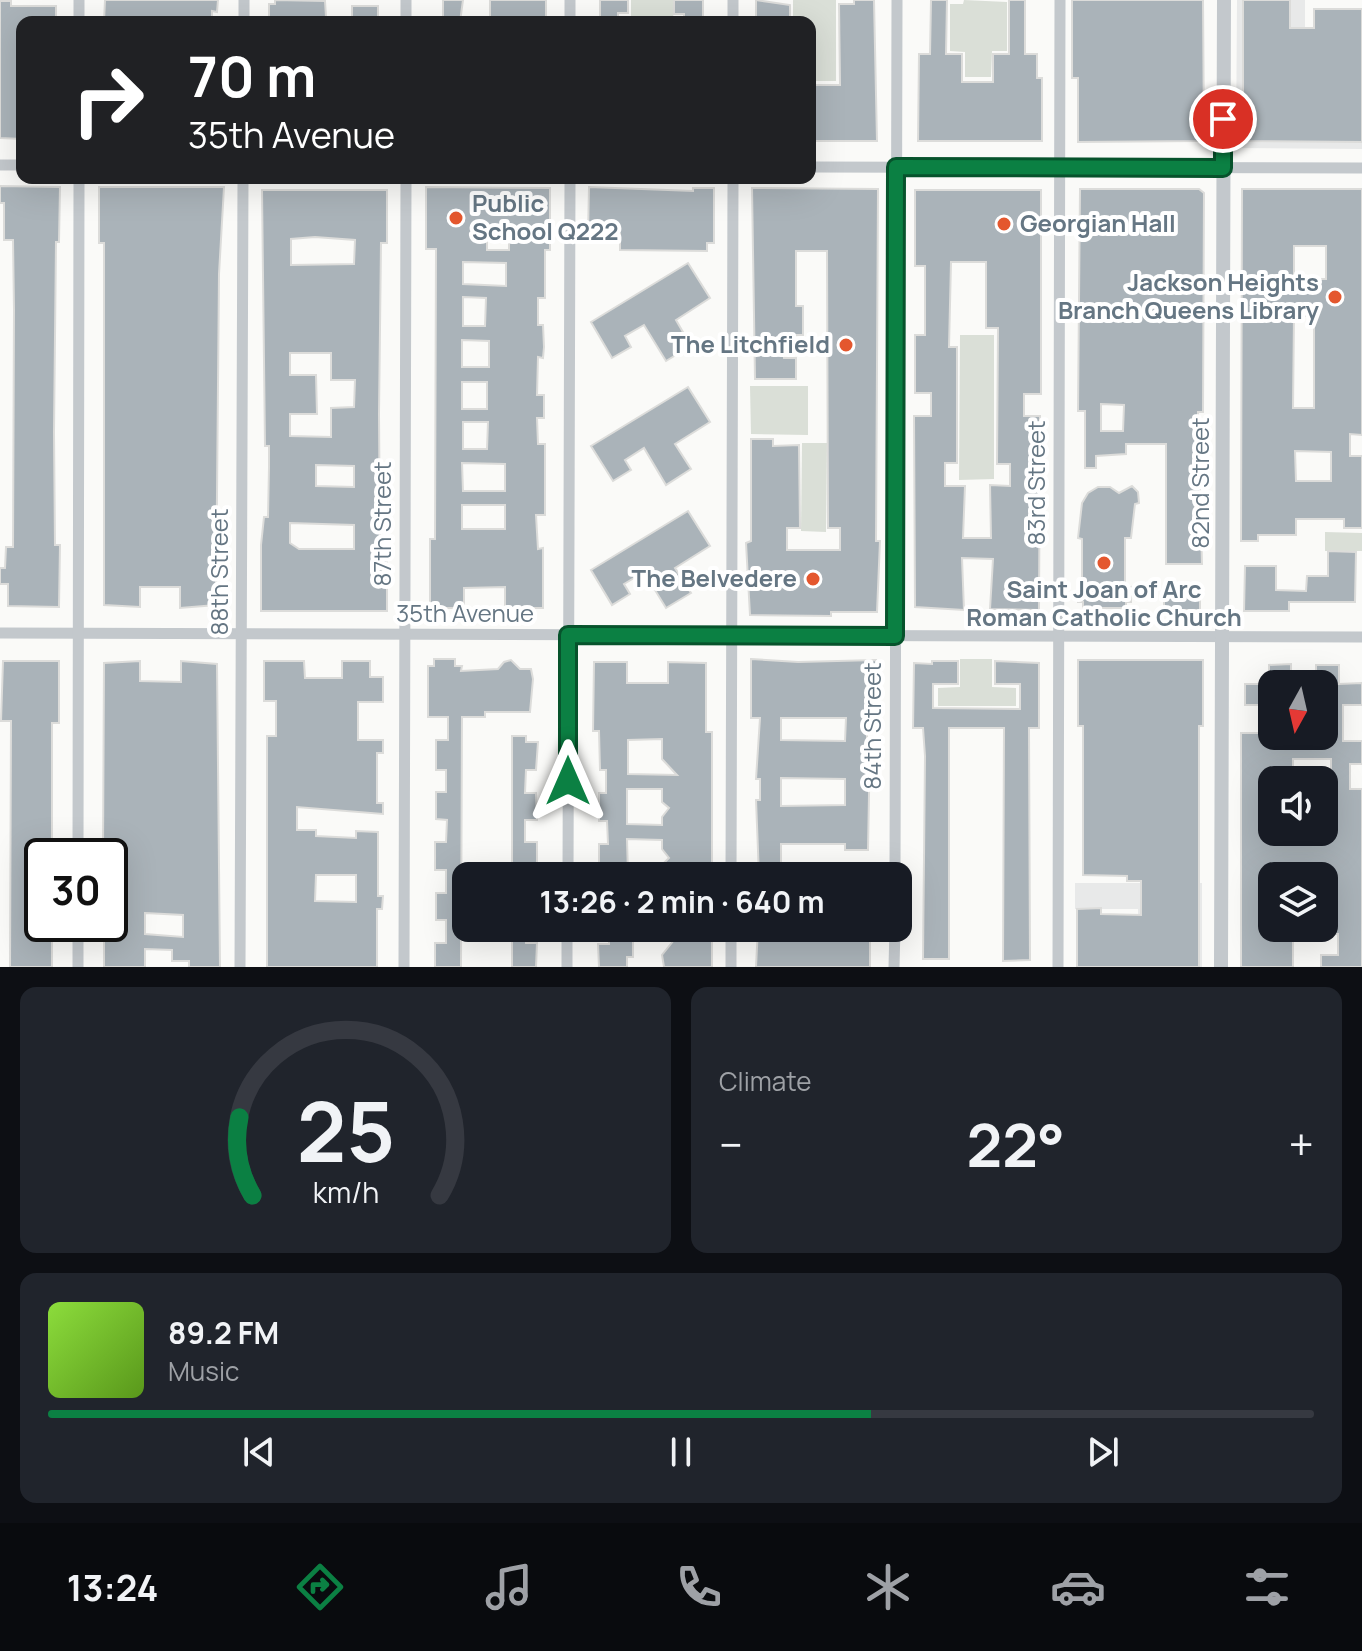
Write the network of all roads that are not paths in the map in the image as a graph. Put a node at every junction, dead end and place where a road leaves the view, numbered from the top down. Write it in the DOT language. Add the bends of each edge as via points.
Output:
graph roads {
  1 [pos="897,0"];
  2 [pos="1060,0"];
  3 [pos="1224,0"];
  4 [pos="816,167"];
  5 [pos="896,167"];
  6 [pos="1059,167"];
  7 [pos="1223,168"];
  8 [pos="1362,168"];
  9 [pos="79,184"];
  10 [pos="243,184"];
  11 [pos="406,184"];
  12 [pos="570,184"];
  13 [pos="733,184"];
  14 [pos="0,633"];
  15 [pos="79,634"];
  16 [pos="242,634"];
  17 [pos="568,635"];
  18 [pos="732,636"];
  19 [pos="895,636"];
  20 [pos="1059,636"];
  21 [pos="405,637"];
  22 [pos="1222,637"];
  23 [pos="1362,637"];
  24 [pos="78,838"];
  25 [pos="568,862"];
  26 [pos="731,862"];
  27 [pos="895,862"];
  28 [pos="78,942"];
  29 [pos="567,942"];
  30 [pos="731,942"];
  31 [pos="895,942"];
  32 [pos="78,967"];
  33 [pos="240,967"];
  34 [pos="404,967"];
  35 [pos="567,967"];
  36 [pos="731,967"];
  37 [pos="894,967"];
  38 [pos="1058,967"];
  39 [pos="1221,967"];
  1 -- 5 [label="street, 84th Street"];
  2 -- 6 [label="street, 83rd Street"];
  3 -- 7 [label="street, 82nd Street"];
  4 -- 5 [label="street"];
  5 -- 6 [label="street"];
  5 -- 19 [label="street, 84th Street"];
  6 -- 7 [label="street"];
  6 -- 20 [label="street, 83rd Street"];
  7 -- 8 [label="street"];
  7 -- 22 [label="street, 82nd Street"];
  9 -- 15 [label="street"];
  10 -- 16 [label="street, 88th Street"];
  11 -- 21 [label="street, 87th Street"];
  12 -- 17 [label="street"];
  13 -- 18 [label="street"];
  14 -- 15 [label="street, 35th Avenue"];
  15 -- 16 [label="street, 35th Avenue"];
  15 -- 24 [label="street"];
  16 -- 21 [label="street, 35th Avenue"];
  16 -- 33 [label="street, 88th Street"];
  17 -- 18 [label="street, 35th Avenue"];
  17 -- 21 [label="street, 35th Avenue"];
  17 -- 25 [label="street"];
  18 -- 19 [label="street, 35th Avenue"];
  18 -- 26 [label="street"];
  19 -- 20 [label="street, 35th Avenue"];
  19 -- 27 [label="street, 84th Street"];
  20 -- 22 [label="street, 35th Avenue"];
  20 -- 38 [label="street, 83rd Street"];
  21 -- 34 [label="street, 87th Street"];
  22 -- 23 [label="street, 35th Avenue"];
  22 -- 39 [label="street, 82nd Street"];
  28 -- 32 [label="street"];
  29 -- 35 [label="street"];
  30 -- 36 [label="street"];
  31 -- 37 [label="street"];
}
